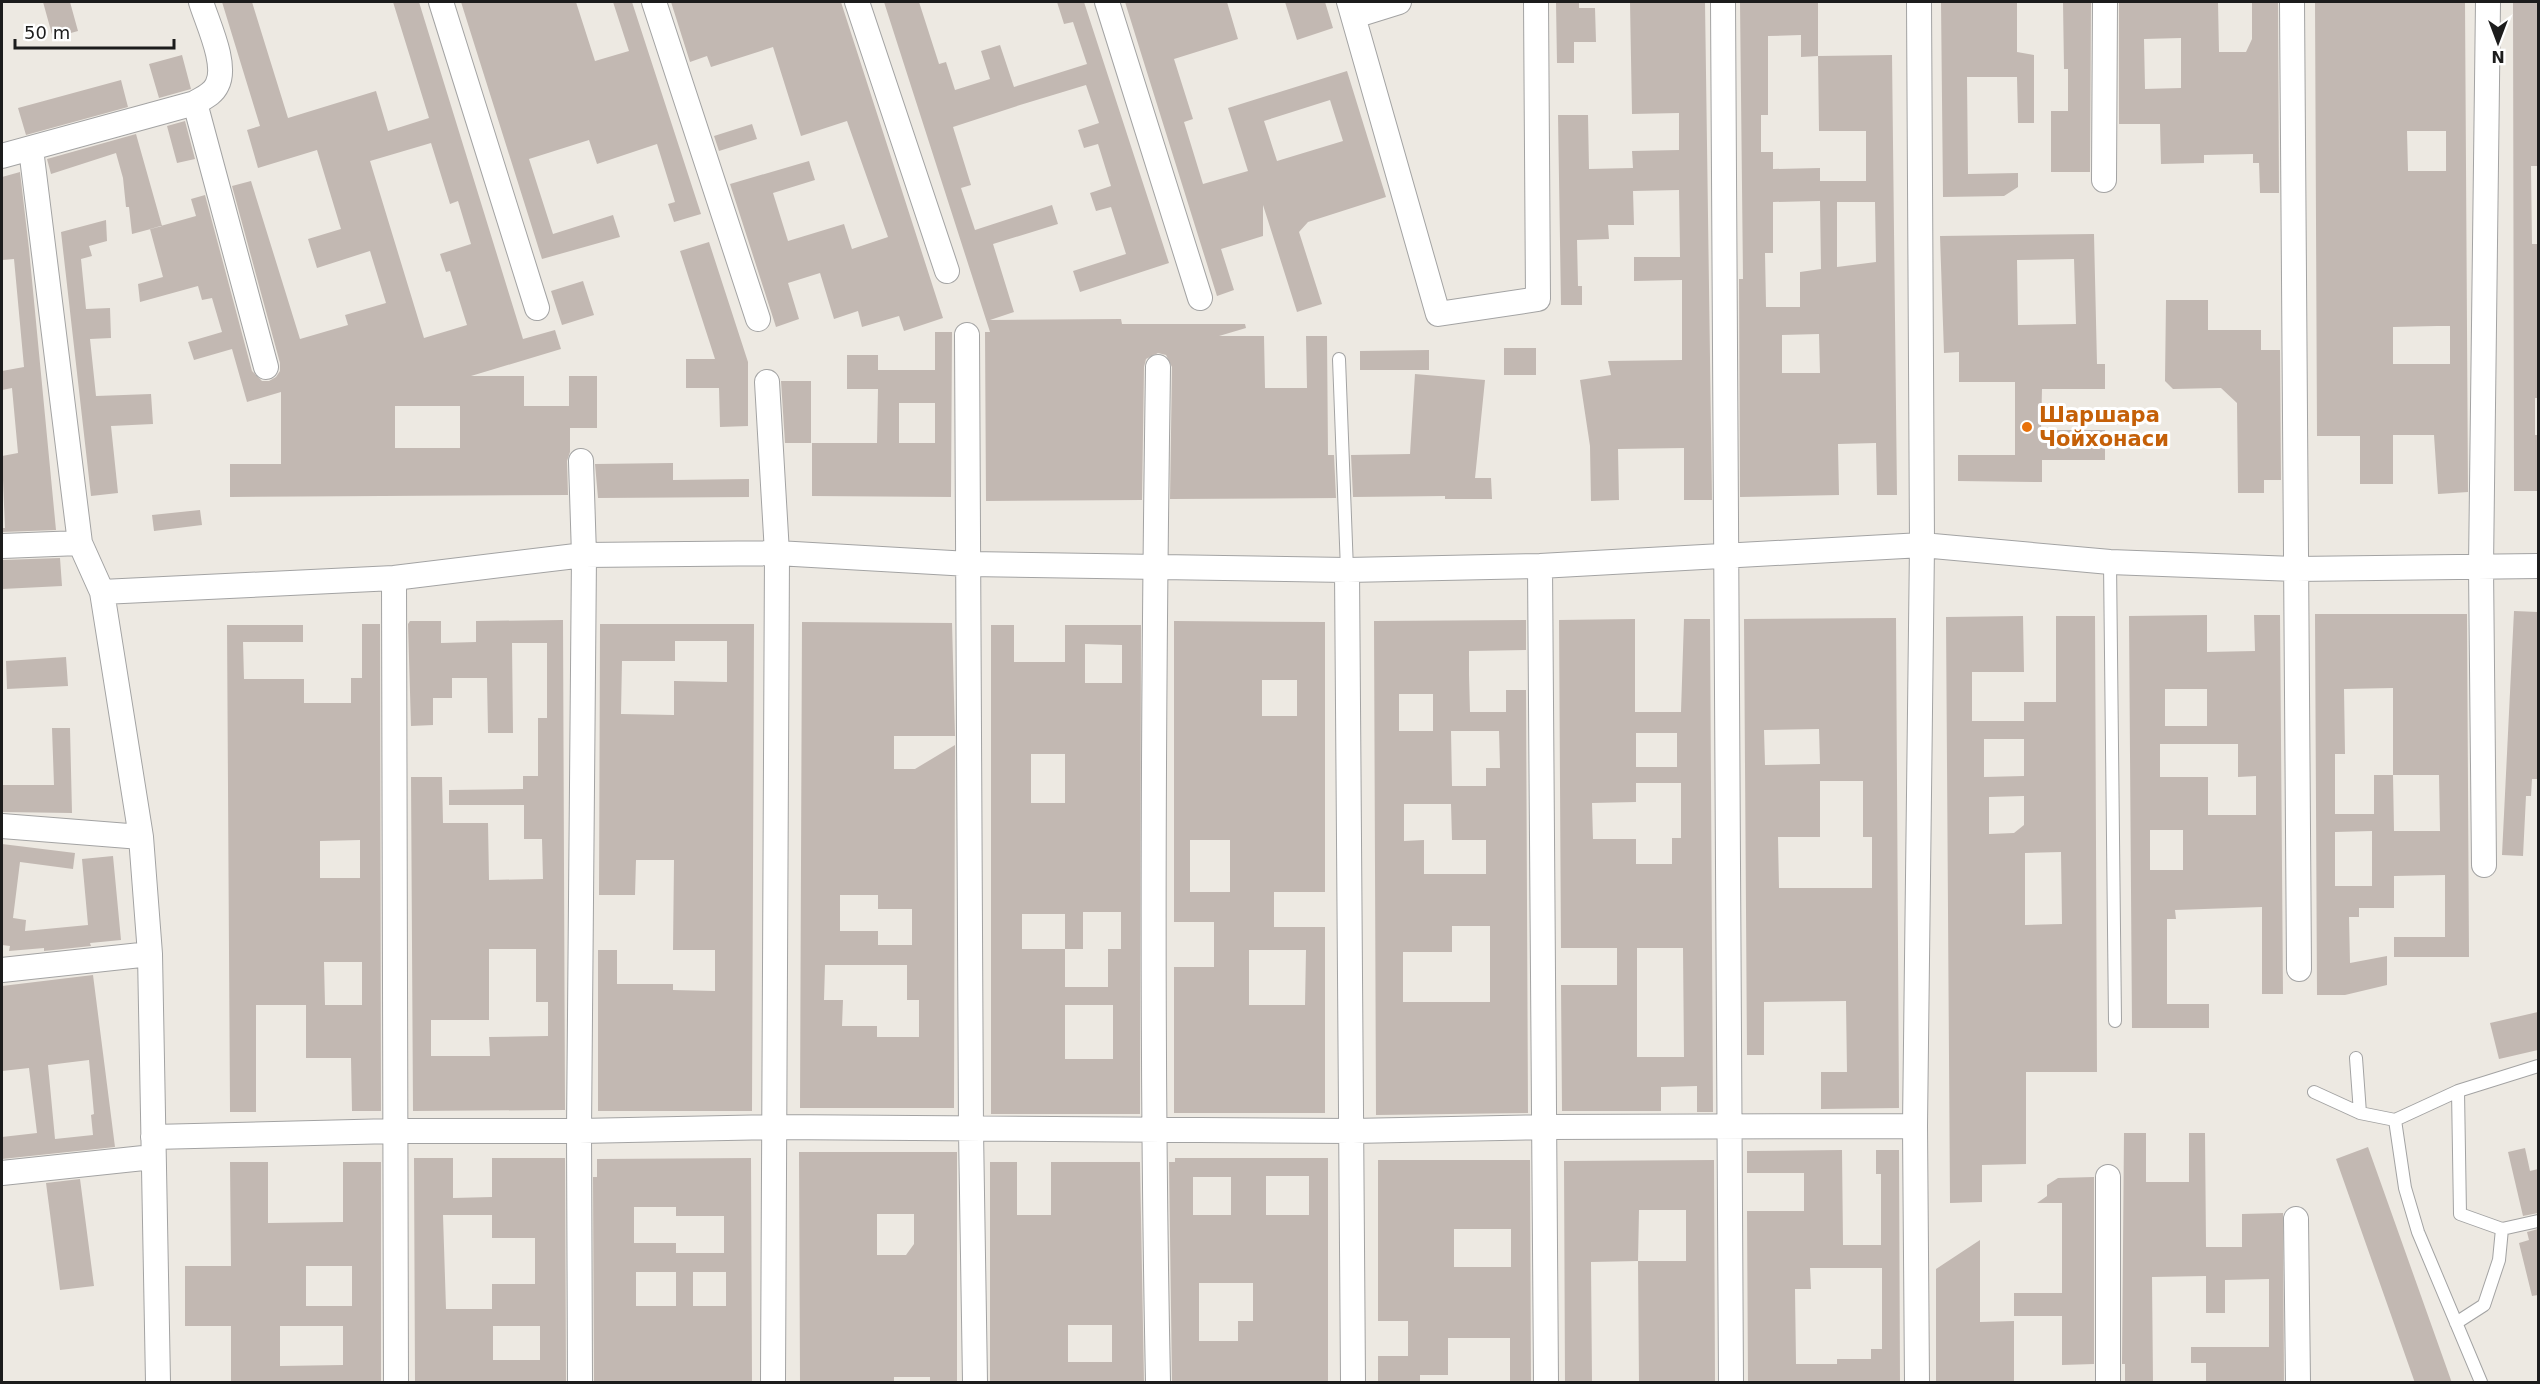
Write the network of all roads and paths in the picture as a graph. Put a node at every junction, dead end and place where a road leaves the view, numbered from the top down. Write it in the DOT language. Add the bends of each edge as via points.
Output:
graph roads {
  1 [pos="201,2"];
  2 [pos="441,2"];
  3 [pos="654,2"];
  4 [pos="857,2"];
  5 [pos="1107,2"];
  6 [pos="1399,2"];
  7 [pos="1536,2"];
  8 [pos="1722,2"];
  9 [pos="1919,2"];
  10 [pos="2105,2"];
  11 [pos="2292,2"];
  12 [pos="2488,2"];
  13 [pos="1352,9"];
  14 [pos="195,103"];
  15 [pos="31,149"];
  16 [pos="2,156"];
  17 [pos="2104,180"];
  18 [pos="946,271"];
  19 [pos="1200,298"];
  20 [pos="537,308"];
  21 [pos="758,319"];
  22 [pos="967,335"];
  23 [pos="1339,359"];
  24 [pos="266,367"];
  25 [pos="1158,367"];
  26 [pos="766,382"];
  27 [pos="581,461"];
  28 [pos="80,543"];
  29 [pos="2,546"];
  30 [pos="1922,546"];
  31 [pos="777,553"];
  32 [pos="584,555"];
  33 [pos="1726,555"];
  34 [pos="2110,562"];
  35 [pos="969,564"];
  36 [pos="1539,566"];
  37 [pos="2538,566"];
  38 [pos="2481,567"];
  39 [pos="1155,568"];
  40 [pos="2296,569"];
  41 [pos="1347,570"];
  42 [pos="394,578"];
  43 [pos="102,592"];
  44 [pos="2,826"];
  45 [pos="141,837"];
  46 [pos="2484,865"];
  47 [pos="150,954"];
  48 [pos="2299,969"];
  49 [pos="2,970"];
  50 [pos="2115,1021"];
  51 [pos="2356,1058"];
  52 [pos="2538,1066"];
  53 [pos="2458,1091"];
  54 [pos="2314,1092"];
  55 [pos="2360,1113"];
  56 [pos="2395,1120"];
  57 [pos="1730,1125"];
  58 [pos="1915,1126"];
  59 [pos="774,1127"];
  60 [pos="1545,1127"];
  61 [pos="971,1130"];
  62 [pos="1153,1130"];
  63 [pos="394,1131"];
  64 [pos="579,1131"];
  65 [pos="1352,1131"];
  66 [pos="153,1147"];
  67 [pos="2,1173"];
  68 [pos="2108,1177"];
  69 [pos="2295,1220"];
  70 [pos="2538,1221"];
  71 [pos="2502,1229"];
  72 [pos="2456,1323"];
  73 [pos="158,1383"];
  74 [pos="396,1383"];
  75 [pos="580,1383"];
  76 [pos="773,1383"];
  77 [pos="975,1383"];
  78 [pos="1158,1383"];
  79 [pos="1353,1383"];
  80 [pos="1546,1383"];
  81 [pos="1731,1383"];
  82 [pos="1917,1383"];
  83 [pos="2108,1383"];
  84 [pos="2298,1383"];
  85 [pos="2481,1383"];
  1 -- 14 [label="street" via="221,71 218,85"];
  2 -- 20 [label="street"];
  3 -- 21 [label="street"];
  4 -- 18 [label="street"];
  5 -- 19 [label="street"];
  6 -- 13 [label="street"];
  7 -- 13 [label="street" via="1538,299 1438,314"];
  8 -- 33 [label="street"];
  9 -- 30 [label="street"];
  10 -- 17 [label="street"];
  11 -- 40 [label="street"];
  12 -- 38 [label="street"];
  14 -- 15 [label="street"];
  14 -- 24 [label="street"];
  15 -- 16 [label="street"];
  15 -- 28 [label="street"];
  22 -- 35 [label="street"];
  23 -- 41 [label="lane"];
  25 -- 39 [label="street"];
  26 -- 31 [label="street"];
  27 -- 32 [label="street"];
  28 -- 29 [label="street"];
  28 -- 43 [label="street"];
  30 -- 33 [label="street"];
  30 -- 34 [label="street"];
  30 -- 58 [label="street"];
  31 -- 32 [label="street"];
  31 -- 35 [label="street"];
  31 -- 59 [label="street"];
  32 -- 42 [label="street"];
  32 -- 64 [label="street"];
  33 -- 36 [label="street"];
  33 -- 57 [label="street"];
  34 -- 40 [label="street"];
  34 -- 50 [label="lane"];
  35 -- 39 [label="street"];
  35 -- 61 [label="street"];
  36 -- 41 [label="street"];
  36 -- 60 [label="street"];
  37 -- 38 [label="street"];
  38 -- 40 [label="street"];
  38 -- 46 [label="street"];
  39 -- 41 [label="street"];
  39 -- 62 [label="street"];
  40 -- 48 [label="street"];
  41 -- 65 [label="street"];
  42 -- 43 [label="street"];
  42 -- 63 [label="street"];
  43 -- 45 [label="street"];
  44 -- 45 [label="street"];
  45 -- 47 [label="street"];
  47 -- 49 [label="street"];
  47 -- 66 [label="street"];
  51 -- 55 [label="lane"];
  52 -- 53 [label="lane"];
  53 -- 56 [label="lane"];
  53 -- 71 [label="lane" via="2460,1214"];
  54 -- 55 [label="lane"];
  55 -- 56 [label="lane"];
  56 -- 72 [label="lane" via="2405,1188 2418,1232"];
  57 -- 58 [label="street"];
  57 -- 60 [label="street"];
  57 -- 81 [label="street"];
  58 -- 82 [label="street"];
  59 -- 61 [label="street"];
  59 -- 64 [label="street"];
  59 -- 76 [label="street"];
  60 -- 65 [label="street"];
  60 -- 80 [label="street"];
  61 -- 62 [label="street"];
  61 -- 77 [label="street"];
  62 -- 65 [label="street"];
  62 -- 78 [label="street"];
  63 -- 64 [label="street"];
  63 -- 66 [label="street"];
  63 -- 74 [label="street"];
  64 -- 75 [label="street"];
  65 -- 79 [label="street"];
  66 -- 67 [label="street"];
  66 -- 73 [label="street"];
  68 -- 83 [label="street"];
  69 -- 84 [label="street"];
  70 -- 71 [label="lane"];
  71 -- 72 [label="lane" via="2499,1260 2484,1305"];
  72 -- 85 [label="lane"];
}
